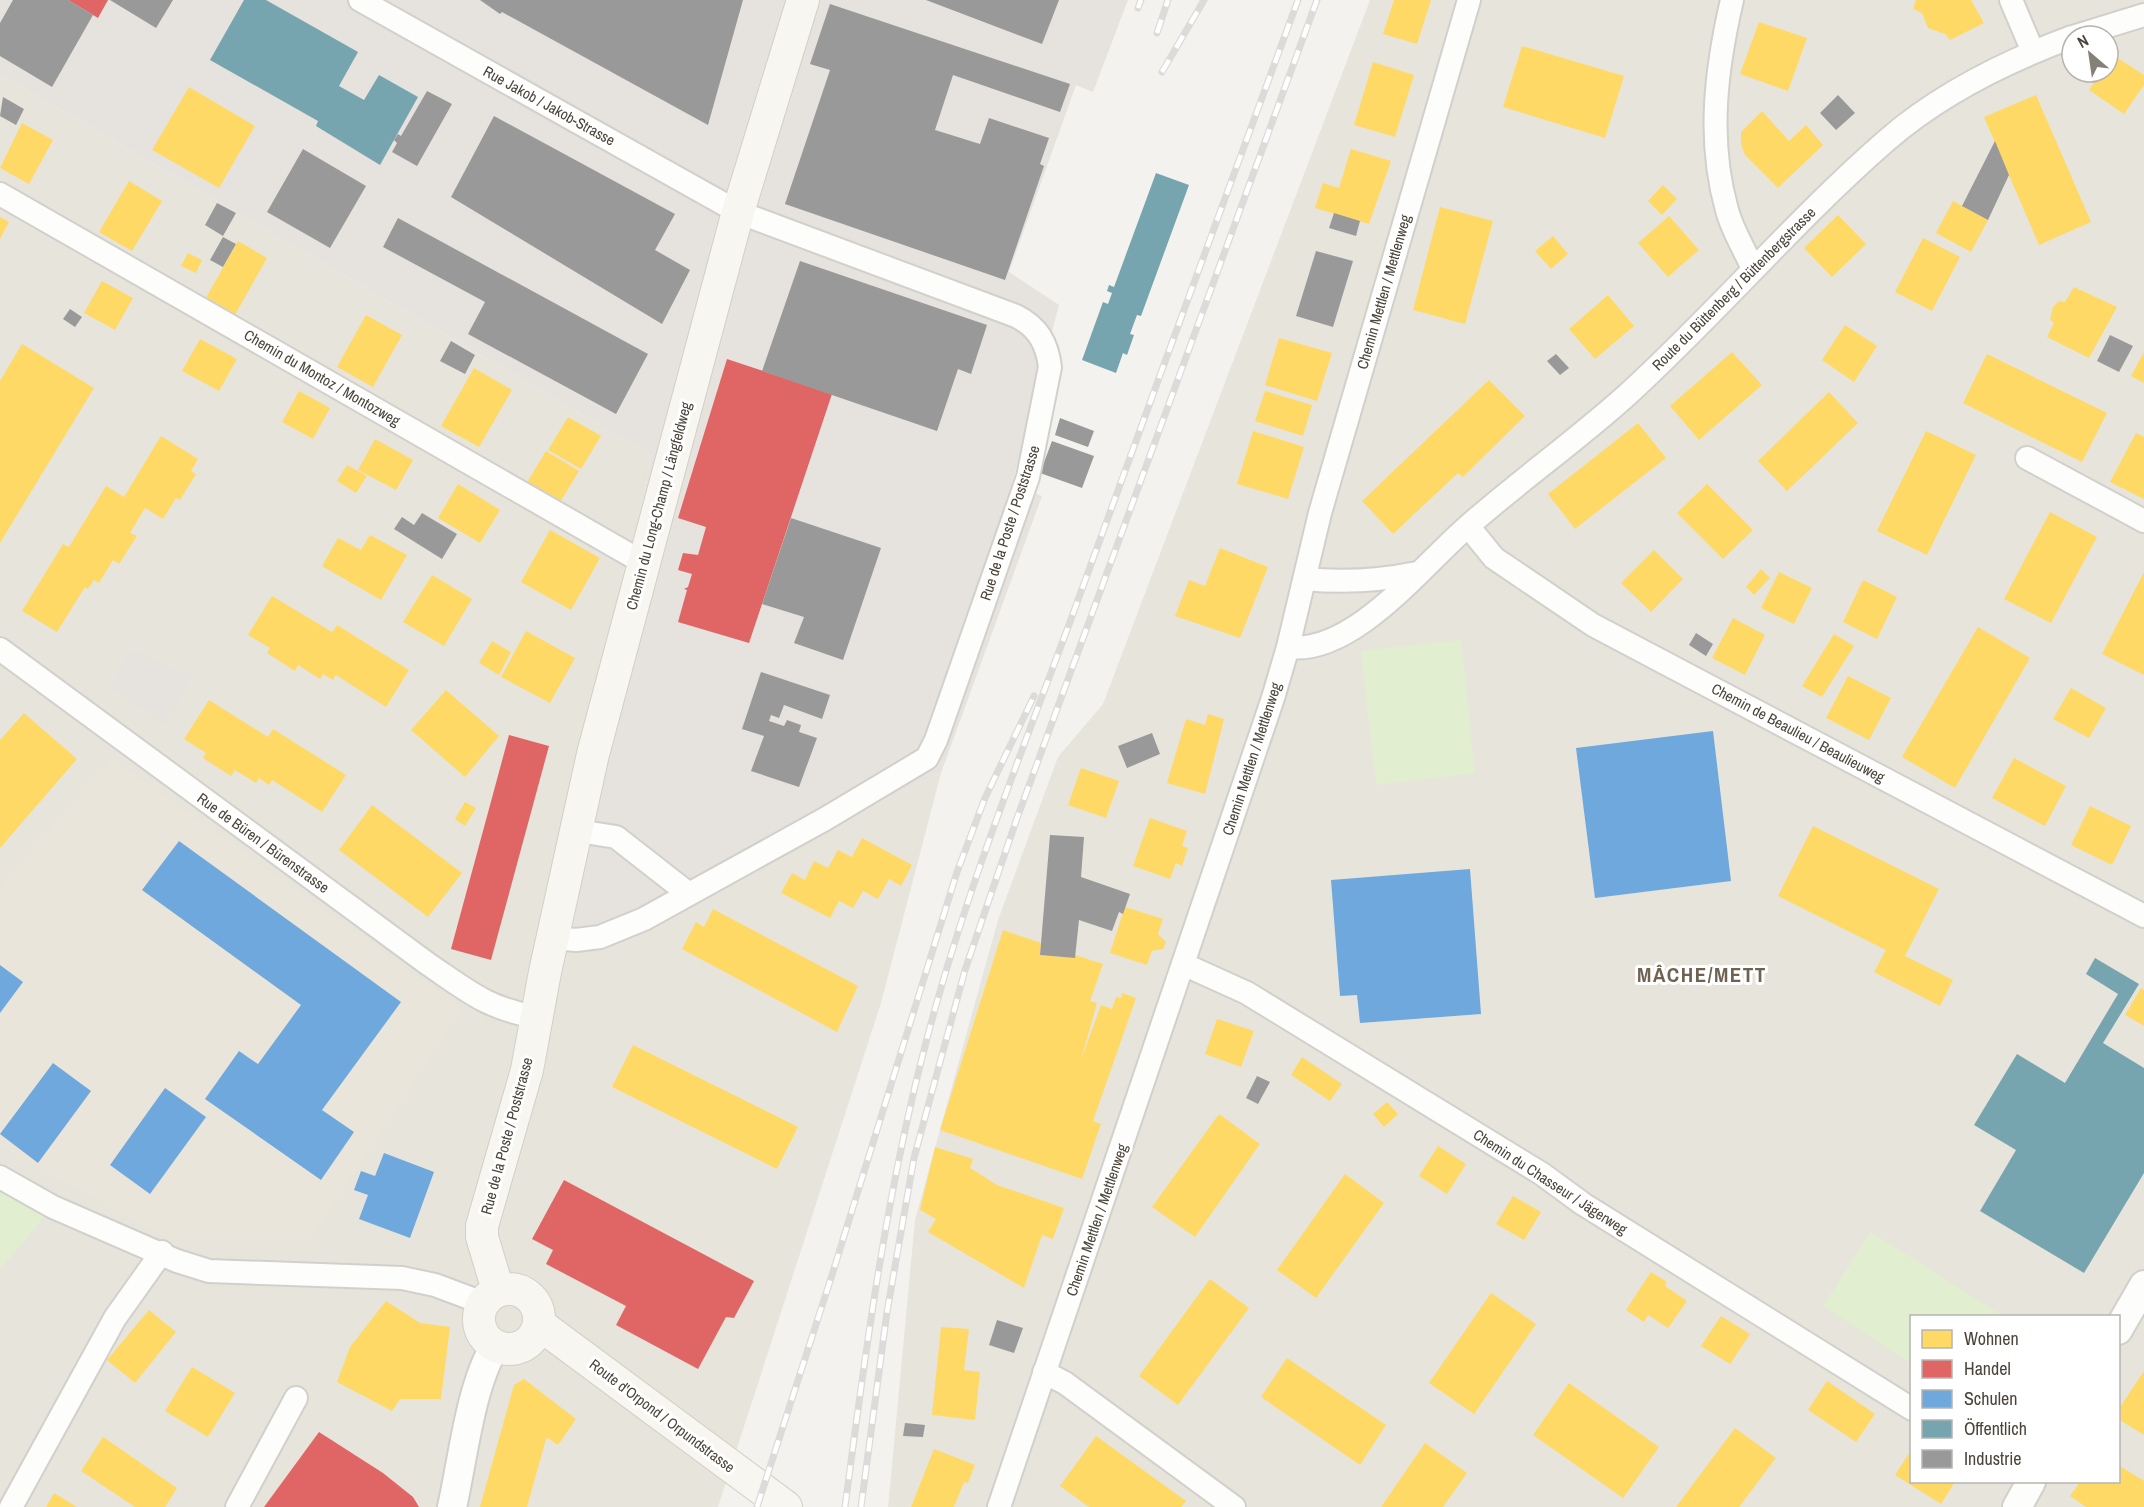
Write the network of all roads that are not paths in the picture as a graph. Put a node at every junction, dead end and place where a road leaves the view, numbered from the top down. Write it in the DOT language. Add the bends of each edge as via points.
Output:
graph roads {
  1 [pos="360,0"];
  2 [pos="803,0"];
  3 [pos="1469,0"];
  4 [pos="1732,0"];
  5 [pos="2011,0"];
  6 [pos="2144,15"];
  7 [pos="2115,24"];
  8 [pos="2060,42"];
  9 [pos="2033,52"];
  10 [pos="0,194"];
  11 [pos="738,212"];
  12 [pos="1753,269"];
  13 [pos="2027,458"];
  14 [pos="2144,521"];
  15 [pos="1468,526"];
  16 [pos="644,563"];
  17 [pos="1417,573"];
  18 [pos="1305,579"];
  19 [pos="1288,647"];
  20 [pos="0,649"];
  21 [pos="578,831"];
  22 [pos="688,894"];
  23 [pos="2144,916"];
  24 [pos="552,938"];
  25 [pos="1183,964"];
  26 [pos="536,1017"];
  27 [pos="0,1177"];
  28 [pos="162,1252"];
  29 [pos="2144,1285"];
  30 [pos="491,1297"];
  31 [pos="540,1324"];
  32 [pos="2120,1327"];
  33 [pos="495,1346"];
  34 [pos="1044,1372"];
  35 [pos="296,1398"];
  36 [pos="1910,1408"];
  37 [pos="9,1501"];
  38 [pos="237,1507"];
  39 [pos="452,1507"];
  40 [pos="786,1507"];
  41 [pos="999,1507"];
  42 [pos="1234,1507"];
  1 -- 11 [label="street, Rue Jakob / Jakob-Strasse"];
  2 -- 11 [label="main road, Chemin du Long-Champ / Längfeldweg"];
  3 -- 18 [label="street, Chemin Mettlen / Mettlenweg" via="1320,513"];
  4 -- 12 [label="street" via="1718,59 1714,138 1727,211"];
  5 -- 9 [label="street"];
  6 -- 7 [label="street, Route du Büttenberg / Büttenbergstrasse"];
  8 -- 9 [label="street, Route du Büttenberg / Büttenbergstrasse"];
  9 -- 12 [label="street, Route du Büttenberg / Büttenbergstrasse" via="1938,102 1888,139"];
  10 -- 16 [label="street, Chemin du Montoz / Montozweg"];
  11 -- 16 [label="main road, Chemin du Long-Champ / Längfeldweg"];
  11 -- 22 [label="street, Rue de la Poste / Poststrasse" via="1016,316 1040,335 1050,367 1028,477 927,758"];
  12 -- 15 [label="street, Route du Büttenberg / Büttenbergstrasse" via="1627,395"];
  13 -- 14 [label="street"];
  15 -- 17 [label="street, Route du Büttenberg / Büttenbergstrasse"];
  15 -- 23 [label="street, Chemin de Beaulieu / Beaulieuweg" via="1494,558 1593,625"];
  16 -- 21 [label="main road, Chemin du Long-Champ / Längfeldweg" via="593,754"];
  17 -- 18 [label="street" via="1366,582"];
  17 -- 19 [label="street, Route du Büttenberg / Büttenbergstrasse" via="1352,629 1321,645"];
  18 -- 19 [label="street, Chemin Mettlen / Mettlenweg"];
  19 -- 25 [label="street, Chemin Mettlen / Mettlenweg"];
  20 -- 26 [label="street, Rue de Büren / Bürenstrasse" via="447,977 485,1003"];
  21 -- 22 [label="street" via="616,837"];
  21 -- 24 [label="main road, Chemin du Long-Champ / Längfeldweg"];
  22 -- 24 [label="street, Rue de la Poste / Poststrasse" via="644,919 600,937"];
  24 -- 26 [label="main road, Chemin du Long-Champ / Längfeldweg"];
  25 -- 34 [label="street, Chemin Mettlen / Mettlenweg"];
  25 -- 36 [label="street, Chemin du Chasseur / Jägerweg" via="1257,999 1542,1174 1583,1204"];
  26 -- 30 [label="main road, Rue de la Poste / Poststrasse" via="527,1070 482,1226"];
  27 -- 28 [label="street" via="53,1207"];
  28 -- 30 [label="street" via="196,1268 222,1273 409,1280"];
  28 -- 37 [label="street" via="116,1318"];
  29 -- 32 [label="street"];
  30 -- 31 [label="main road" via="520,1290 529,1295 540,1313"];
  30 -- 33 [label="main road" via="479,1315 480,1327"];
  31 -- 33 [label="main road" via="537,1333 523,1346"];
  31 -- 40 [label="main road, Route d'Orpond / Orpundstrasse"];
  33 -- 39 [label="street" via="485,1362 479,1384"];
  34 -- 41 [label="street, Chemin Mettlen / Mettlenweg"];
  34 -- 42 [label="street" via="1065,1383"];
  35 -- 38 [label="street"];
}
